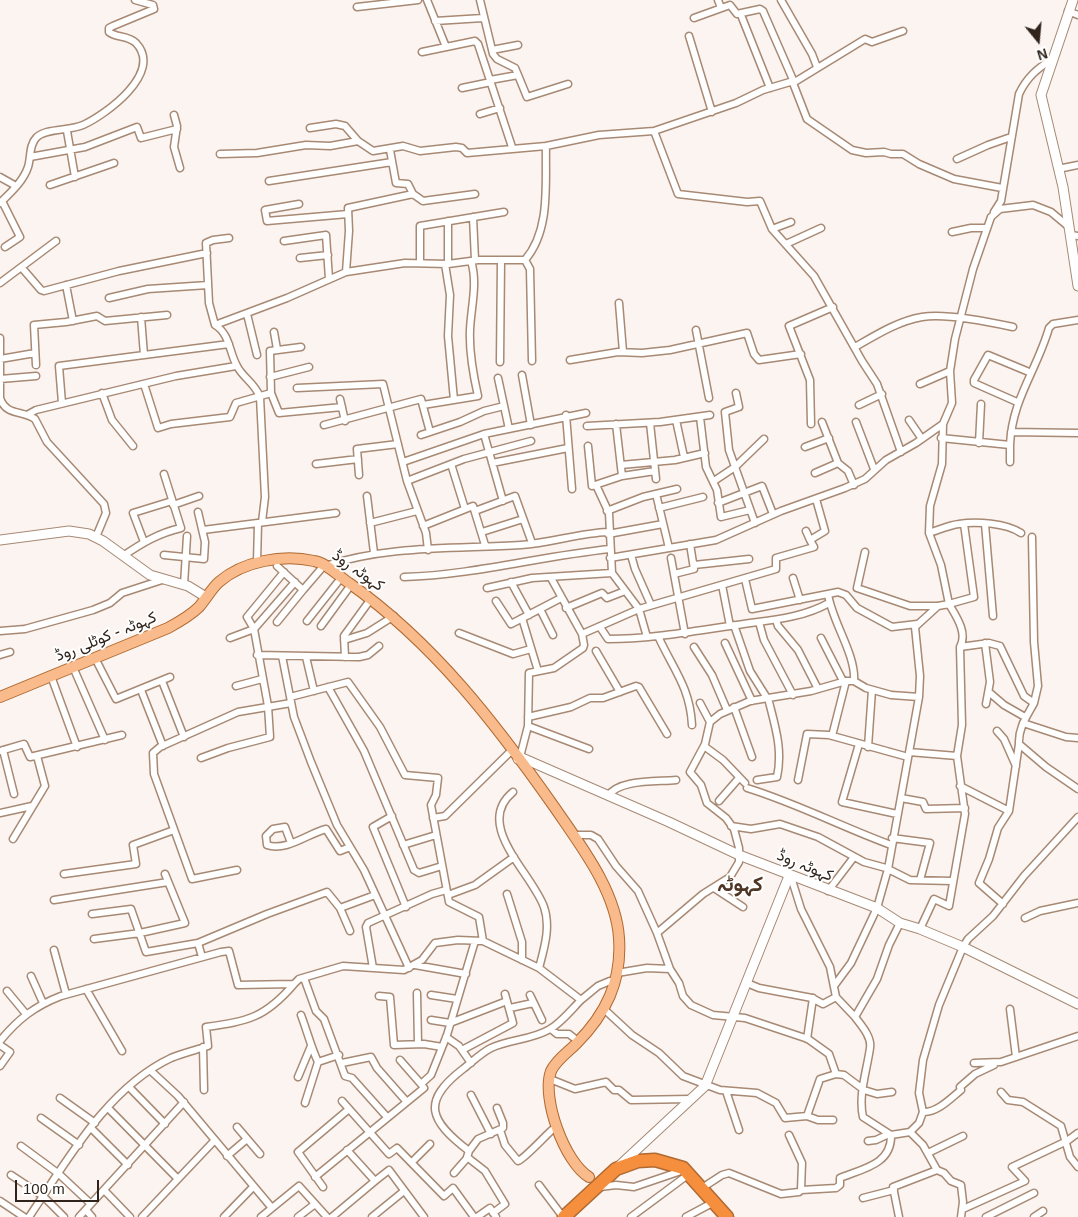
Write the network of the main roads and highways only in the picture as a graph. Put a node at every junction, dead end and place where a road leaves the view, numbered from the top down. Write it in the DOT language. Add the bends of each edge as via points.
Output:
graph roads {
  1 [pos="1073,0"];
  2 [pos="1073,233"];
  3 [pos="1078,286"];
  4 [pos="0,540"];
  5 [pos="323,567"];
  6 [pos="340,580"];
  7 [pos="210,594"];
  8 [pos="392,618"];
  9 [pos="0,697"];
  10 [pos="515,757"];
  11 [pos="790,876"];
  12 [pos="614,977"];
  13 [pos="1078,1004"];
  14 [pos="616,1168"];
  15 [pos="592,1183"];
  16 [pos="564,1217"];
  17 [pos="727,1217"];
  1 -- 2 [label="main road" via="1041,95"];
  2 -- 3 [label="main road"];
  4 -- 7 [label="main road" via="70,531 96,537 144,571 162,580"];
  5 -- 6 [label="main road, کہوٹہ روڈ"];
  5 -- 7 [label="main road, کہوٹہ روڈ" via="306,565 252,571"];
  5 -- 7 [label="main road, کہوٹہ روڈ" via="308,560 258,563 217,583"];
  6 -- 8 [label="main road, کہوٹہ روڈ"];
  6 -- 8 [label="main road, کہوٹہ روڈ" via="348,589"];
  7 -- 9 [label="main road, کہوٹہ - کوٹلی روڈ" via="177,623"];
  8 -- 10 [label="main road, کہوٹہ روڈ" via="470,702"];
  10 -- 11 [label="main road, کہوٹہ روڈ"];
  10 -- 12 [label="main road" via="601,894 613,942"];
  10 -- 12 [label="main road" via="574,835 614,910 619,940"];
  11 -- 13 [label="main road, کہوٹہ روڈ" via="877,908 900,922 920,928"];
  11 -- 14 [label="main road" via="705,1086"];
  12 -- 15 [label="main road" via="605,1010 555,1065 550,1079 553,1109 564,1147 574,1166"];
  12 -- 15 [label="main road" via="600,1007 551,1059 544,1073 552,1130 571,1169"];
  14 -- 15 [label="highway"];
  14 -- 17 [label="highway" via="638,1161 674,1164 688,1172"];
  15 -- 16 [label="highway"];
}
